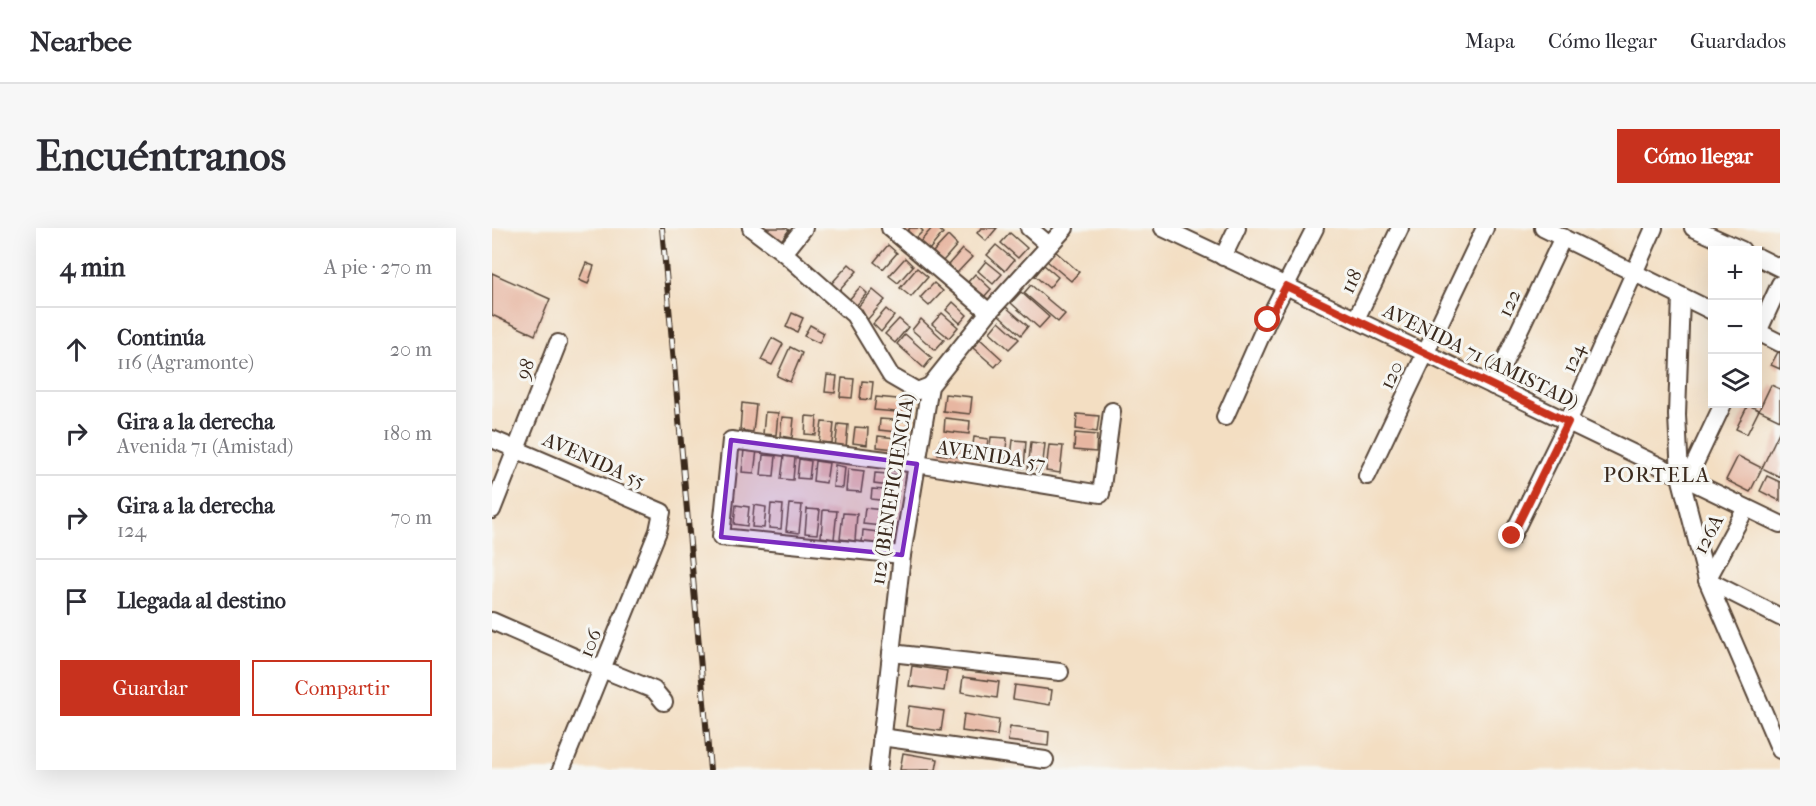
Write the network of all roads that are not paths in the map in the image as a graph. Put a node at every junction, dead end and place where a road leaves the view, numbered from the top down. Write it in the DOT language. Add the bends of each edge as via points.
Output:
graph roads {
  1 [pos="751,228"];
  2 [pos="804,228"];
  3 [pos="890,228"];
  4 [pos="1029,228"];
  5 [pos="1065,228"];
  6 [pos="1162,228"];
  7 [pos="1237,228"];
  8 [pos="1315,228"];
  9 [pos="1400,228"];
  10 [pos="1485,228"];
  11 [pos="1543,228"];
  12 [pos="1654,228"];
  13 [pos="1693,228"];
  14 [pos="1563,237"];
  15 [pos="1049,245"];
  16 [pos="1734,246"];
  17 [pos="784,253"];
  18 [pos="1223,257"];
  19 [pos="1762,259"];
  20 [pos="1780,268"];
  21 [pos="1633,272"];
  22 [pos="1780,284"];
  23 [pos="1286,286"];
  24 [pos="1681,296"];
  25 [pos="1708,309"];
  26 [pos="989,312"];
  27 [pos="1356,319"];
  28 [pos="1762,323"];
  29 [pos="1762,334"];
  30 [pos="558,343"];
  31 [pos="1780,343"];
  32 [pos="1424,352"];
  33 [pos="930,386"];
  34 [pos="1493,386"];
  35 [pos="1722,408"];
  36 [pos="1112,411"];
  37 [pos="1225,417"];
  38 [pos="1568,422"];
  39 [pos="492,439"];
  40 [pos="517,449"];
  41 [pos="917,464"];
  42 [pos="1366,476"];
  43 [pos="1684,478"];
  44 [pos="1746,508"];
  45 [pos="492,510"];
  46 [pos="1780,524"];
  47 [pos="658,531"];
  48 [pos="1512,536"];
  49 [pos="902,555"];
  50 [pos="1707,580"];
  51 [pos="1780,617"];
  52 [pos="492,621"];
  53 [pos="891,653"];
  54 [pos="602,669"];
  55 [pos="1060,672"];
  56 [pos="664,702"];
  57 [pos="1762,705"];
  58 [pos="1780,713"];
  59 [pos="882,737"];
  60 [pos="1780,750"];
  61 [pos="1045,760"];
  62 [pos="561,770"];
  63 [pos="878,770"];
  1 -- 17 [label="street"];
  2 -- 17 [label="street"];
  3 -- 26 [label="street"];
  4 -- 15 [label="street"];
  5 -- 15 [label="street, 112 (BENEFICIENCIA)"];
  6 -- 18 [label="street, AVENIDA 71 (AMISTAD)"];
  7 -- 18 [label="street"];
  8 -- 23 [label="street"];
  9 -- 27 [label="street, 118"];
  10 -- 32 [label="street, 120"];
  11 -- 14 [label="street"];
  12 -- 21 [label="street, 124"];
  13 -- 16 [label="street"];
  14 -- 21 [label="street"];
  14 -- 34 [label="street, 122"];
  15 -- 26 [label="street, 112 (BENEFICIENCIA)"];
  17 -- 33 [label="street" via="854,315 891,376 917,391"];
  18 -- 23 [label="street, AVENIDA 71 (AMISTAD)"];
  19 -- 20 [label="street"];
  21 -- 24 [label="street"];
  21 -- 38 [label="street, 124"];
  22 -- 28 [label="street"];
  23 -- 27 [label="street, AVENIDA 71 (AMISTAD)"];
  23 -- 37 [label="street"];
  24 -- 25 [label="street"];
  24 -- 43 [label="street" via="1677,415"];
  26 -- 33 [label="street, 112 (BENEFICIENCIA)"];
  27 -- 32 [label="street, AVENIDA 71 (AMISTAD)"];
  29 -- 31 [label="street"];
  30 -- 40 [label="street, 98"];
  32 -- 34 [label="street, AVENIDA 71 (AMISTAD)"];
  32 -- 42 [label="street, 120"];
  33 -- 41 [label="street, 112 (BENEFICIENCIA)"];
  34 -- 38 [label="street, AVENIDA 71 (AMISTAD)"];
  35 -- 43 [label="street"];
  36 -- 41 [label="street, AVENIDA 57" via="1101,494"];
  38 -- 43 [label="street, AVENIDA 71 (AMISTAD)"];
  38 -- 48 [label="street, 124"];
  39 -- 40 [label="street, AVENIDA 55"];
  40 -- 45 [label="street, 98"];
  40 -- 47 [label="street, AVENIDA 55" via="662,512"];
  41 -- 49 [label="street, 112 (BENEFICIENCIA)"];
  41 -- 49 [label="street, AVENIDA 57" via="732,440 721,537"];
  43 -- 44 [label="street, AVENIDA 71 (AMISTAD)"];
  43 -- 50 [label="street"];
  44 -- 46 [label="street, AVENIDA 71 (AMISTAD)"];
  44 -- 50 [label="street, 126A"];
  47 -- 54 [label="street, 106"];
  49 -- 53 [label="street, 112 (BENEFICIENCIA)"];
  50 -- 51 [label="street"];
  50 -- 57 [label="street"];
  52 -- 54 [label="street"];
  53 -- 55 [label="street"];
  53 -- 59 [label="street, 112 (BENEFICIENCIA)"];
  54 -- 56 [label="street" via="654,690"];
  54 -- 62 [label="street, 106"];
  57 -- 58 [label="street"];
  57 -- 60 [label="street"];
  59 -- 61 [label="street"];
  59 -- 63 [label="street, 112 (BENEFICIENCIA)"];
}
